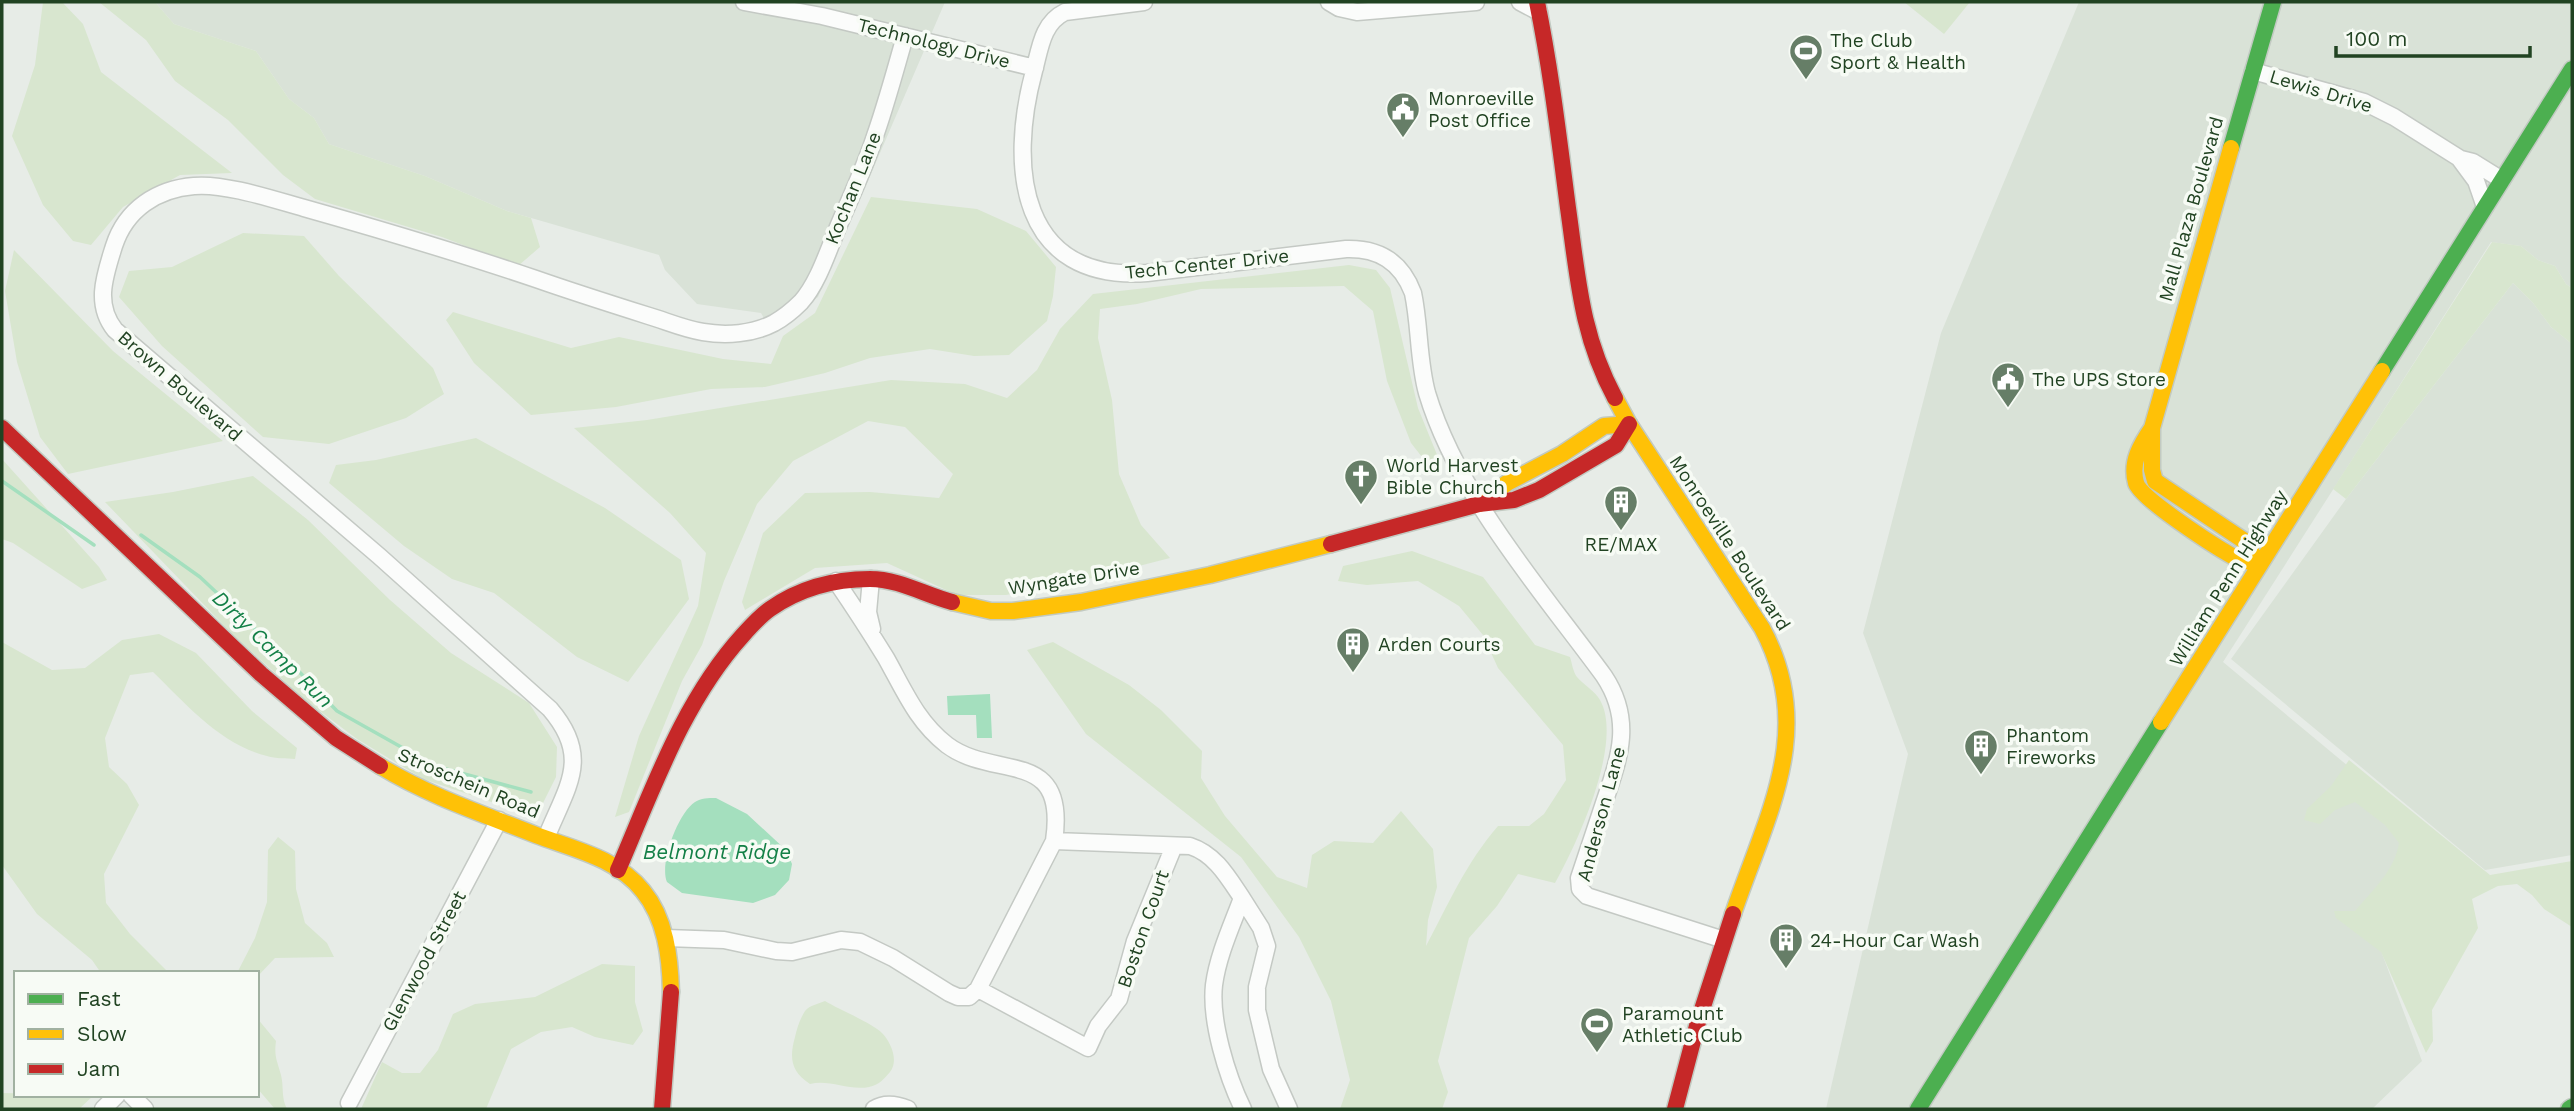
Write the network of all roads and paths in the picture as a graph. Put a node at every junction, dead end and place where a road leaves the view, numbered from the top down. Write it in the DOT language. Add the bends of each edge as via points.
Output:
graph roads {
  1 [pos="744,2"];
  2 [pos="1144,2"];
  3 [pos="1329,2"];
  4 [pos="1476,2"];
  5 [pos="1520,2"];
  6 [pos="2273,2"];
  7 [pos="1426,4"];
  8 [pos="792,7"];
  9 [pos="1538,7"];
  10 [pos="905,36"];
  11 [pos="1035,68"];
  12 [pos="2572,69"];
  13 [pos="2253,71"];
  14 [pos="2459,158"];
  15 [pos="2502,180"];
  16 [pos="2485,207"];
  17 [pos="773,324"];
  18 [pos="1629,424"];
  19 [pos="2,428"];
  20 [pos="1479,504"];
  21 [pos="2260,565"];
  22 [pos="871,579"];
  23 [pos="836,581"];
  24 [pos="874,639"];
  25 [pos="499,820"];
  26 [pos="547,838"];
  27 [pos="1054,841"];
  28 [pos="1174,846"];
  29 [pos="618,870"];
  30 [pos="1242,898"];
  31 [pos="666,938"];
  32 [pos="1724,940"];
  33 [pos="978,989"];
  34 [pos="349,1103"];
  35 [pos="662,1109"];
  36 [pos="874,1109"];
  37 [pos="908,1109"];
  38 [pos="1243,1109"];
  39 [pos="1289,1109"];
  40 [pos="1675,1109"];
  41 [pos="1919,1109"];
  1 -- 8 [label="street, Technology Drive"];
  2 -- 11 [label="street, Tech Center Drive" via="1057,16 1046,29"];
  3 -- 7 [label="street" via="1357,12"];
  4 -- 7 [label="street"];
  5 -- 9 [label="street"];
  6 -- 13 [label="main road, Mall Plaza Boulevard"];
  8 -- 10 [label="street, Technology Drive"];
  9 -- 18 [label="main road, Monroeville Boulevard" via="1583,317 1601,372"];
  10 -- 11 [label="street, Technology Drive"];
  10 -- 17 [label="street, Kochan Lane" via="876,135 827,254 801,302"];
  11 -- 20 [label="street, Tech Center Drive" via="1022,131 1027,198 1045,234 1084,265 1132,274 1363,248 1396,265 1413,293 1422,372 1437,420"];
  12 -- 15 [label="main road, William Penn Highway"];
  13 -- 14 [label="street, Lewis Drive" via="2375,106"];
  13 -- 21 [label="main road, Mall Plaza Boulevard" via="2152,428 2152,470 2155,481 2243,540"];
  14 -- 15 [label="street, Lewis Drive"];
  14 -- 16 [label="street, Lewis Drive" via="2476,181"];
  15 -- 16 [label="main road, William Penn Highway"];
  16 -- 21 [label="main road, William Penn Highway"];
  17 -- 26 [label="street, Brown Boulevard" via="750,332 701,331 416,239 266,197 198,185 150,198 131,214 117,239 105,273 102,307 115,330 379,556 561,722 575,762"];
  18 -- 20 [label="main road, Wyngate Drive" via="1616,444 1539,490"];
  18 -- 32 [label="main road, Monroeville Boulevard" via="1762,628 1784,682 1788,720 1780,774"];
  19 -- 25 [label="main road, Stroschein Road" via="324,730 395,776"];
  20 -- 22 [label="main road, Wyngate Drive" via="1210,575 1040,608 991,611"];
  20 -- 32 [label="street, Anderson Lane" via="1604,676 1618,703 1619,756 1579,878 1580,889 1587,896"];
  21 -- 41 [label="main road, William Penn Highway"];
  22 -- 23 [label="main road, Wyngate Drive"];
  22 -- 24 [label="street" via="868,611"];
  23 -- 24 [label="street"];
  23 -- 29 [label="main road, Wyngate Drive" via="805,589 768,610 722,658 676,737"];
  24 -- 27 [label="street" via="921,720 938,737 966,756 1022,768 1042,782 1055,802"];
  25 -- 26 [label="main road, Stroschein Road"];
  25 -- 34 [label="street, Glenwood Street"];
  26 -- 29 [label="main road, Stroschein Road"];
  27 -- 28 [label="street"];
  27 -- 33 [label="street"];
  28 -- 30 [label="street" via="1207,853"];
  28 -- 33 [label="street, Boston Court" via="1135,941 1119,999 1088,1048"];
  29 -- 31 [label="main road, Stroschein Road" via="646,894"];
  30 -- 38 [label="street" via="1216,973 1213,997 1232,1087"];
  30 -- 39 [label="street" via="1265,938 1266,955 1256,987 1257,1010 1271,1069"];
  31 -- 33 [label="street" via="724,940 792,952 841,940 860,942 958,997 969,997"];
  31 -- 35 [label="main road, Stroschein Road" via="671,1002"];
  32 -- 40 [label="main road, Monroeville Boulevard"];
  36 -- 37 [label="street" via="886,1104"];
}
